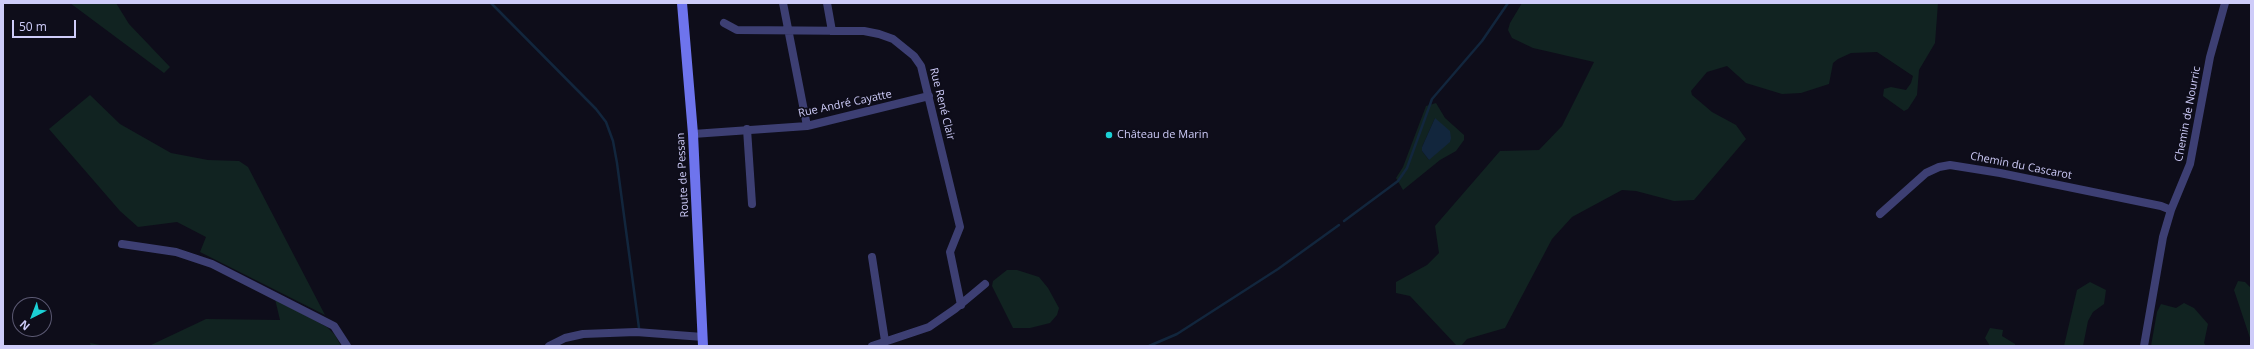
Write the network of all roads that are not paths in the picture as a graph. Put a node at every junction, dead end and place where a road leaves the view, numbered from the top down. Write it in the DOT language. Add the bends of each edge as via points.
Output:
graph roads {
  1 [pos="682,3"];
  2 [pos="783,3"];
  3 [pos="827,3"];
  4 [pos="2225,3"];
  5 [pos="724,23"];
  6 [pos="788,30"];
  7 [pos="832,31"];
  8 [pos="929,96"];
  9 [pos="807,126"];
  10 [pos="747,129"];
  11 [pos="693,134"];
  12 [pos="752,204"];
  13 [pos="2171,210"];
  14 [pos="1880,214"];
  15 [pos="122,244"];
  16 [pos="872,257"];
  17 [pos="985,284"];
  18 [pos="961,304"];
  19 [pos="885,341"];
  20 [pos="703,342"];
  21 [pos="347,346"];
  22 [pos="548,346"];
  23 [pos="872,346"];
  24 [pos="2144,346"];
  1 -- 11 [label="main road, Route de Pessan"];
  2 -- 6 [label="street"];
  3 -- 7 [label="street"];
  4 -- 13 [label="street, Chemin de Nourric" via="2210,57 2190,164"];
  5 -- 6 [label="street, Rue René Clair" via="737,30"];
  6 -- 7 [label="street, Rue René Clair"];
  6 -- 9 [label="street"];
  7 -- 8 [label="street, Rue René Clair" via="879,34 904,46 922,66"];
  8 -- 9 [label="street, Rue André Cayatte"];
  8 -- 18 [label="street, Rue René Clair" via="960,227 950,252"];
  9 -- 10 [label="street, Rue André Cayatte"];
  10 -- 11 [label="street, Rue André Cayatte"];
  10 -- 12 [label="street"];
  11 -- 20 [label="main road, Route de Pessan"];
  13 -- 14 [label="street, Chemin du Cascarot" via="2162,206 2000,173 1950,165 1926,174"];
  13 -- 24 [label="street, Chemin de Nourric" via="2163,237"];
  15 -- 21 [label="street" via="176,252 212,264 334,326"];
  16 -- 19 [label="street"];
  17 -- 18 [label="street"];
  18 -- 19 [label="street" via="929,327"];
  19 -- 23 [label="street"];
  20 -- 22 [label="street" via="636,332 583,334 565,338"];
}
